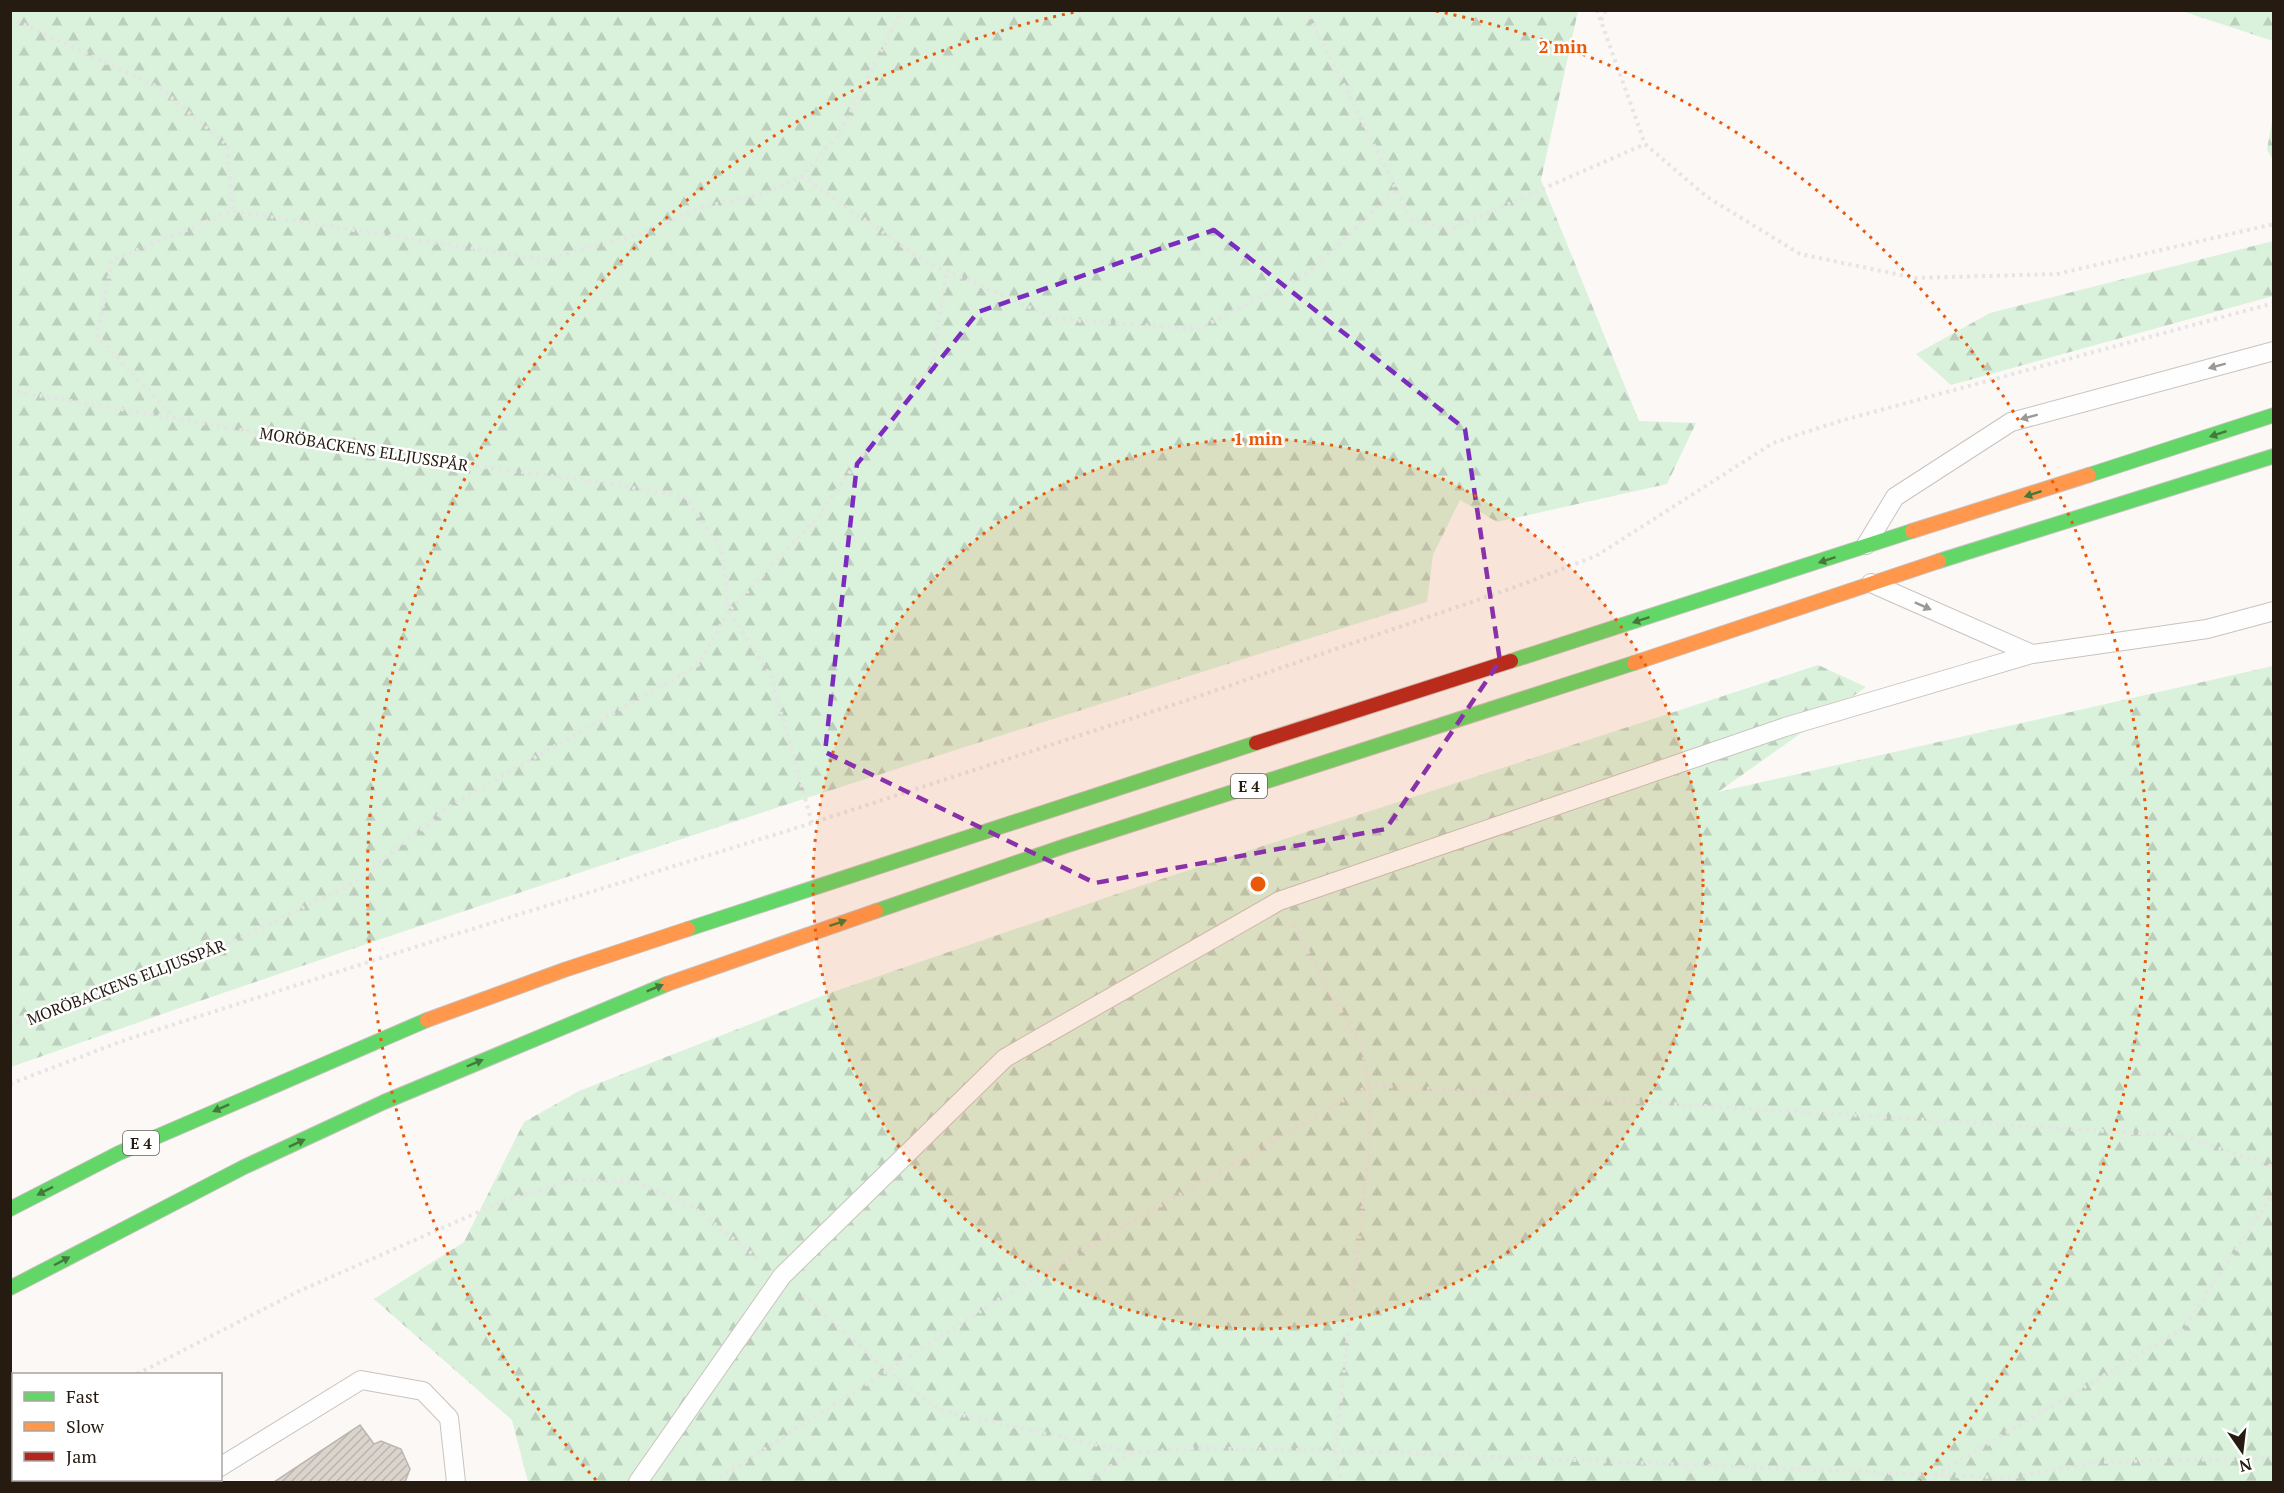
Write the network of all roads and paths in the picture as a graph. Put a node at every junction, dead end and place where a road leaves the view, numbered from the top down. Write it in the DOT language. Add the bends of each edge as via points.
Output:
graph roads {
  1 [pos="902,10"];
  2 [pos="1306,10"];
  3 [pos="1597,10"];
  4 [pos="1606,10"];
  5 [pos="10,18"];
  6 [pos="1601,21"];
  7 [pos="1645,144"];
  8 [pos="802,176"];
  9 [pos="1396,190"];
  10 [pos="233,211"];
  11 [pos="2274,224"];
  12 [pos="947,270"];
  13 [pos="2274,303"];
  14 [pos="2274,351"];
  15 [pos="10,391"];
  16 [pos="2274,415"];
  17 [pos="175,418"];
  18 [pos="2274,456"];
  19 [pos="1864,548"];
  20 [pos="1870,583"];
  21 [pos="729,611"];
  22 [pos="2274,611"];
  23 [pos="2032,654"];
  24 [pos="812,824"];
  25 [pos="1279,901"];
  26 [pos="10,1026"];
  27 [pos="10,1084"];
  28 [pos="1370,1085"];
  29 [pos="2274,1167"];
  30 [pos="2274,1193"];
  31 [pos="10,1209"];
  32 [pos="782,1276"];
  33 [pos="10,1288"];
  34 [pos="887,1371"];
  35 [pos="138,1373"];
  36 [pos="1335,1450"];
  37 [pos="1133,1453"];
  38 [pos="2274,1458"];
  39 [pos="1684,1465"];
  40 [pos="222,1466"];
  41 [pos="1935,1475"];
  42 [pos="456,1482"];
  43 [pos="638,1482"];
  44 [pos="713,1482"];
  45 [pos="1084,1482"];
  46 [pos="1341,1482"];
  47 [pos="1701,1482"];
  48 [pos="1934,1482"];
  1 -- 8 [label="path" via="839,134"];
  2 -- 9 [label="path"];
  3 -- 6 [label="path"];
  4 -- 6 [label="path"];
  5 -- 10 [label="path" via="160,88 227,145"];
  6 -- 7 [label="path"];
  7 -- 9 [label="path" via="1449,230 1411,219"];
  7 -- 11 [label="path" via="1707,197 1800,255 1915,278 2057,274"];
  8 -- 10 [label="path" via="766,192 699,208 640,234 545,260"];
  8 -- 12 [label="path" via="924,261"];
  9 -- 12 [label="path" via="1305,275 1198,329 1056,319"];
  10 -- 17 [label="path" via="112,260 97,336"];
  12 -- 21 [label="path" via="933,363 816,519"];
  13 -- 24 [label="path" via="1840,421 1773,443 1596,556 1207,693"];
  14 -- 19 [label="lane, one-way" via="2011,422 1895,497"];
  15 -- 17 [label="path, MORÖBACKENS ELLJUSSPÅR"];
  16 -- 19 [label="highway, E 4, one-way"];
  17 -- 21 [label="path, MORÖBACKENS ELLJUSSPÅR" via="345,448 685,497 722,550"];
  18 -- 20 [label="highway, E 4"];
  19 -- 31 [label="highway, E 4, one-way" via="1080,799 553,974 400,1030 295,1075 119,1153"];
  20 -- 23 [label="lane, one-way"];
  33 -- 20 [label="highway, E 4, one-way" via="330,1127 676,980 1065,846 1737,630"];
  21 -- 24 [label="path" via="771,677"];
  21 -- 26 [label="path, MORÖBACKENS ELLJUSSPÅR" via="698,665 453,804 352,884 207,954"];
  22 -- 23 [label="lane" via="2207,629"];
  23 -- 25 [label="lane" via="1785,727"];
  24 -- 27 [label="path" via="122,1041"];
  25 -- 28 [label="path" via="1362,1049"];
  25 -- 32 [label="lane" via="1005,1058"];
  28 -- 29 [label="path" via="2182,1136"];
  28 -- 34 [label="path" via="1012,1291"];
  28 -- 36 [label="path" via="1369,1149"];
  30 -- 41 [label="path" via="2183,1329"];
  32 -- 34 [label="path"];
  32 -- 35 [label="path" via="692,1206 635,1182 574,1180 479,1211 297,1292"];
  32 -- 43 [label="lane"];
  34 -- 37 [label="path" via="940,1410"];
  34 -- 44 [label="path"];
  36 -- 37 [label="path" via="1198,1448"];
  36 -- 39 [label="path"];
  36 -- 46 [label="path"];
  37 -- 45 [label="path"];
  38 -- 41 [label="path" via="2097,1462 2009,1478"];
  39 -- 41 [label="path"];
  39 -- 47 [label="path"];
  40 -- 42 [label="lane" via="361,1380 423,1391 449,1418"];
  41 -- 48 [label="path"];
}
